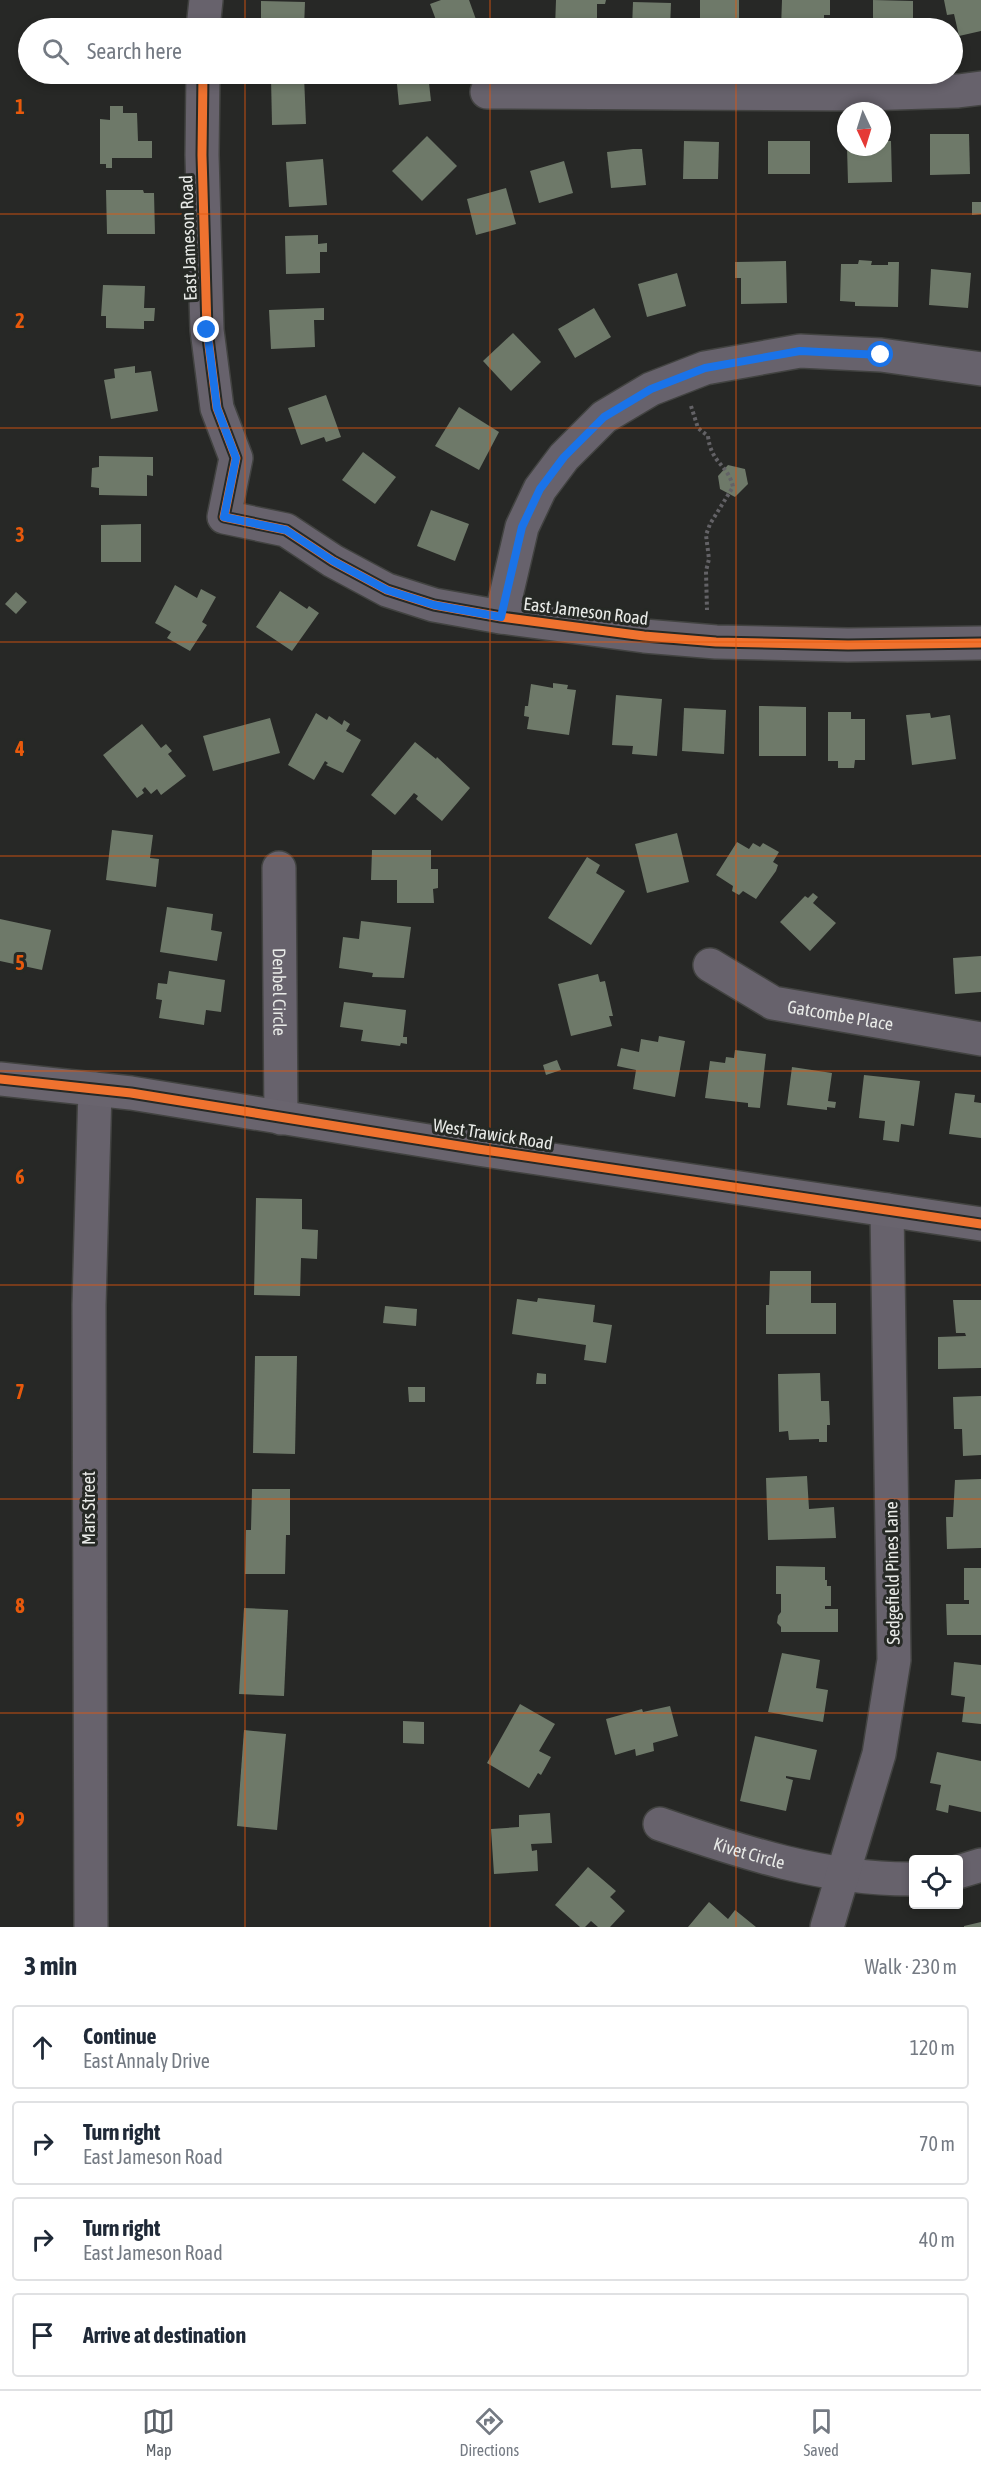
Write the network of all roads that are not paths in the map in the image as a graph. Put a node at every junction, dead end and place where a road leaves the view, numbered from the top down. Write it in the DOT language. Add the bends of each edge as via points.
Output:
graph roads {
  1 [pos="206,0"];
  2 [pos="205,18"];
  3 [pos="203,84"];
  4 [pos="981,88"];
  5 [pos="487,92"];
  6 [pos="981,369"];
  7 [pos="501,617"];
  8 [pos="981,643"];
  9 [pos="279,868"];
  10 [pos="710,965"];
  11 [pos="981,1039"];
  12 [pos="0,1079"];
  13 [pos="95,1089"];
  14 [pos="281,1118"];
  15 [pos="887,1210"];
  16 [pos="981,1224"];
  17 [pos="660,1824"];
  18 [pos="981,1865"];
  19 [pos="963,1870"];
  20 [pos="843,1873"];
  21 [pos="909,1879"];
  22 [pos="91,1927"];
  23 [pos="827,1927"];
  1 -- 2 [label="street"];
  3 -- 7 [label="street, East Jameson Road" via="207,330 217,408 236,458 224,517 286,530 387,590 434,605"];
  4 -- 5 [label="street" via="864,94"];
  6 -- 7 [label="street" via="881,355 800,351 705,368 651,389 604,417 564,457 540,489 522,527"];
  7 -- 8 [label="street, East Jameson Road" via="707,641"];
  9 -- 14 [label="street, Denbel Circle"];
  10 -- 11 [label="street, Gatcombe Place" via="773,1003"];
  12 -- 13 [label="street, West Trawick Road"];
  13 -- 14 [label="street, West Trawick Road"];
  13 -- 22 [label="street, Mars Street" via="89,1328"];
  14 -- 15 [label="street, West Trawick Road"];
  15 -- 16 [label="street, West Trawick Road"];
  15 -- 20 [label="street, Sedgefield Pines Lane" via="894,1660 879,1754"];
  17 -- 20 [label="street, Kivet Circle" via="748,1855"];
  18 -- 19 [label="street"];
  20 -- 21 [label="street, Kivet Circle" via="881,1880"];
  20 -- 23 [label="street, Sedgefield Pines Lane"];
}
